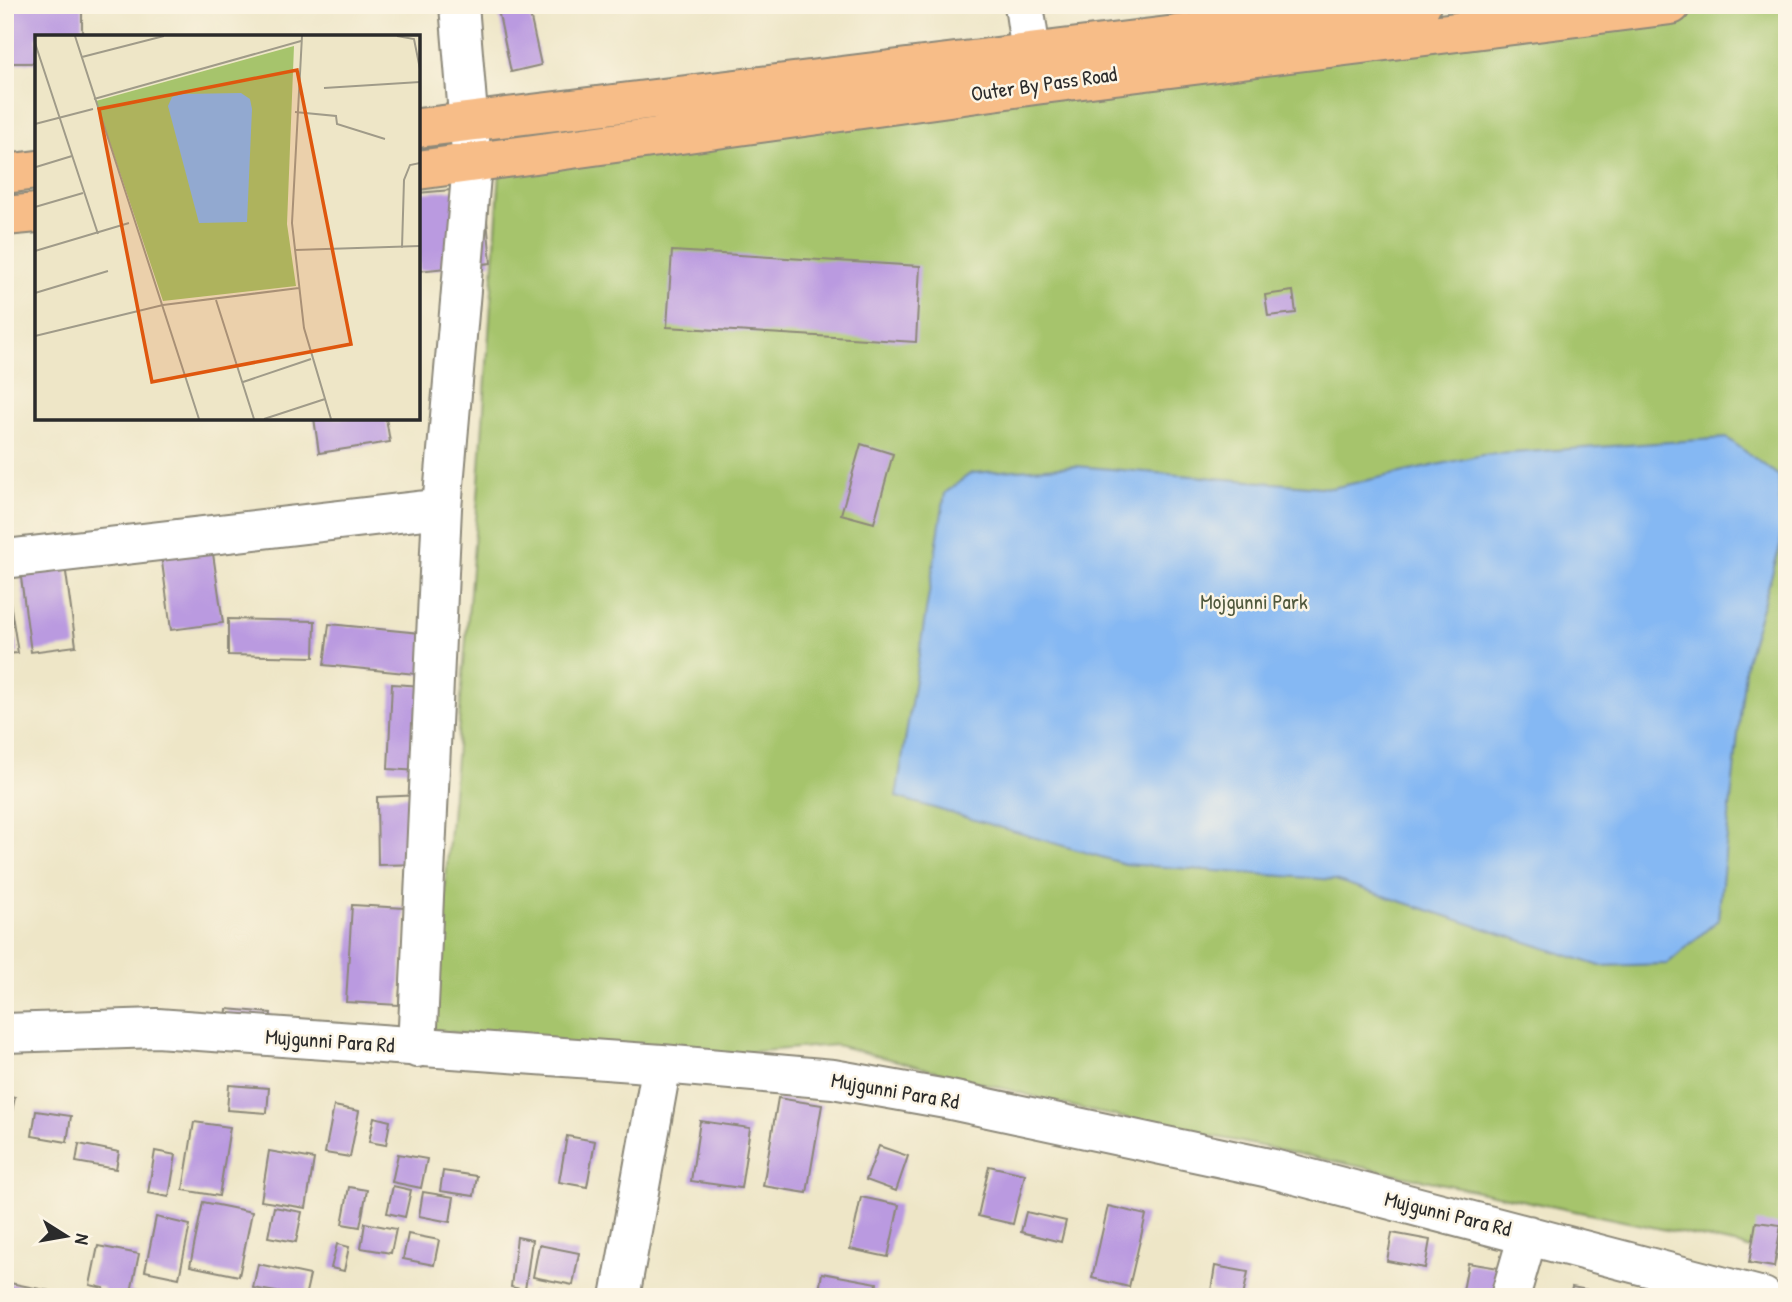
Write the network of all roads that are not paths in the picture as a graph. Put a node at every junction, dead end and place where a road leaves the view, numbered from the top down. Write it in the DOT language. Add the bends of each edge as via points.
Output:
graph roads {
  1 [pos="459,5"];
  2 [pos="1024,5"];
  3 [pos="1421,5"];
  4 [pos="1671,5"];
  5 [pos="1031,53"];
  6 [pos="467,122"];
  7 [pos="420,128"];
  8 [pos="472,164"];
  9 [pos="35,170"];
  10 [pos="420,170"];
  11 [pos="5,174"];
  12 [pos="35,213"];
  13 [pos="5,216"];
  14 [pos="442,508"];
  15 [pos="5,559"];
  16 [pos="5,1033"];
  17 [pos="417,1048"];
  18 [pos="662,1064"];
  19 [pos="1528,1235"];
  20 [pos="621,1297"];
  21 [pos="1510,1297"];
  22 [pos="1763,1297"];
  1 -- 6 [label="street"];
  2 -- 5 [label="street"];
  3 -- 5 [label="main road, Outer By Pass Road"];
  4 -- 8 [label="main road, Outer By Pass Road" via="1035,85"];
  5 -- 6 [label="main road, Outer By Pass Road"];
  6 -- 7 [label="main road, Outer By Pass Road"];
  6 -- 8 [label="street"];
  8 -- 10 [label="main road, Outer By Pass Road"];
  8 -- 14 [label="street"];
  9 -- 11 [label="main road"];
  12 -- 13 [label="main road"];
  14 -- 15 [label="street"];
  14 -- 17 [label="street"];
  16 -- 17 [label="street, Mujgunni Para Rd" via="157,1028"];
  17 -- 18 [label="street, Mujgunni Para Rd"];
  18 -- 19 [label="street, Mujgunni Para Rd" via="833,1079 946,1099 1269,1168"];
  18 -- 20 [label="street"];
  19 -- 21 [label="street"];
  19 -- 22 [label="street, Mujgunni Para Rd"];
}
